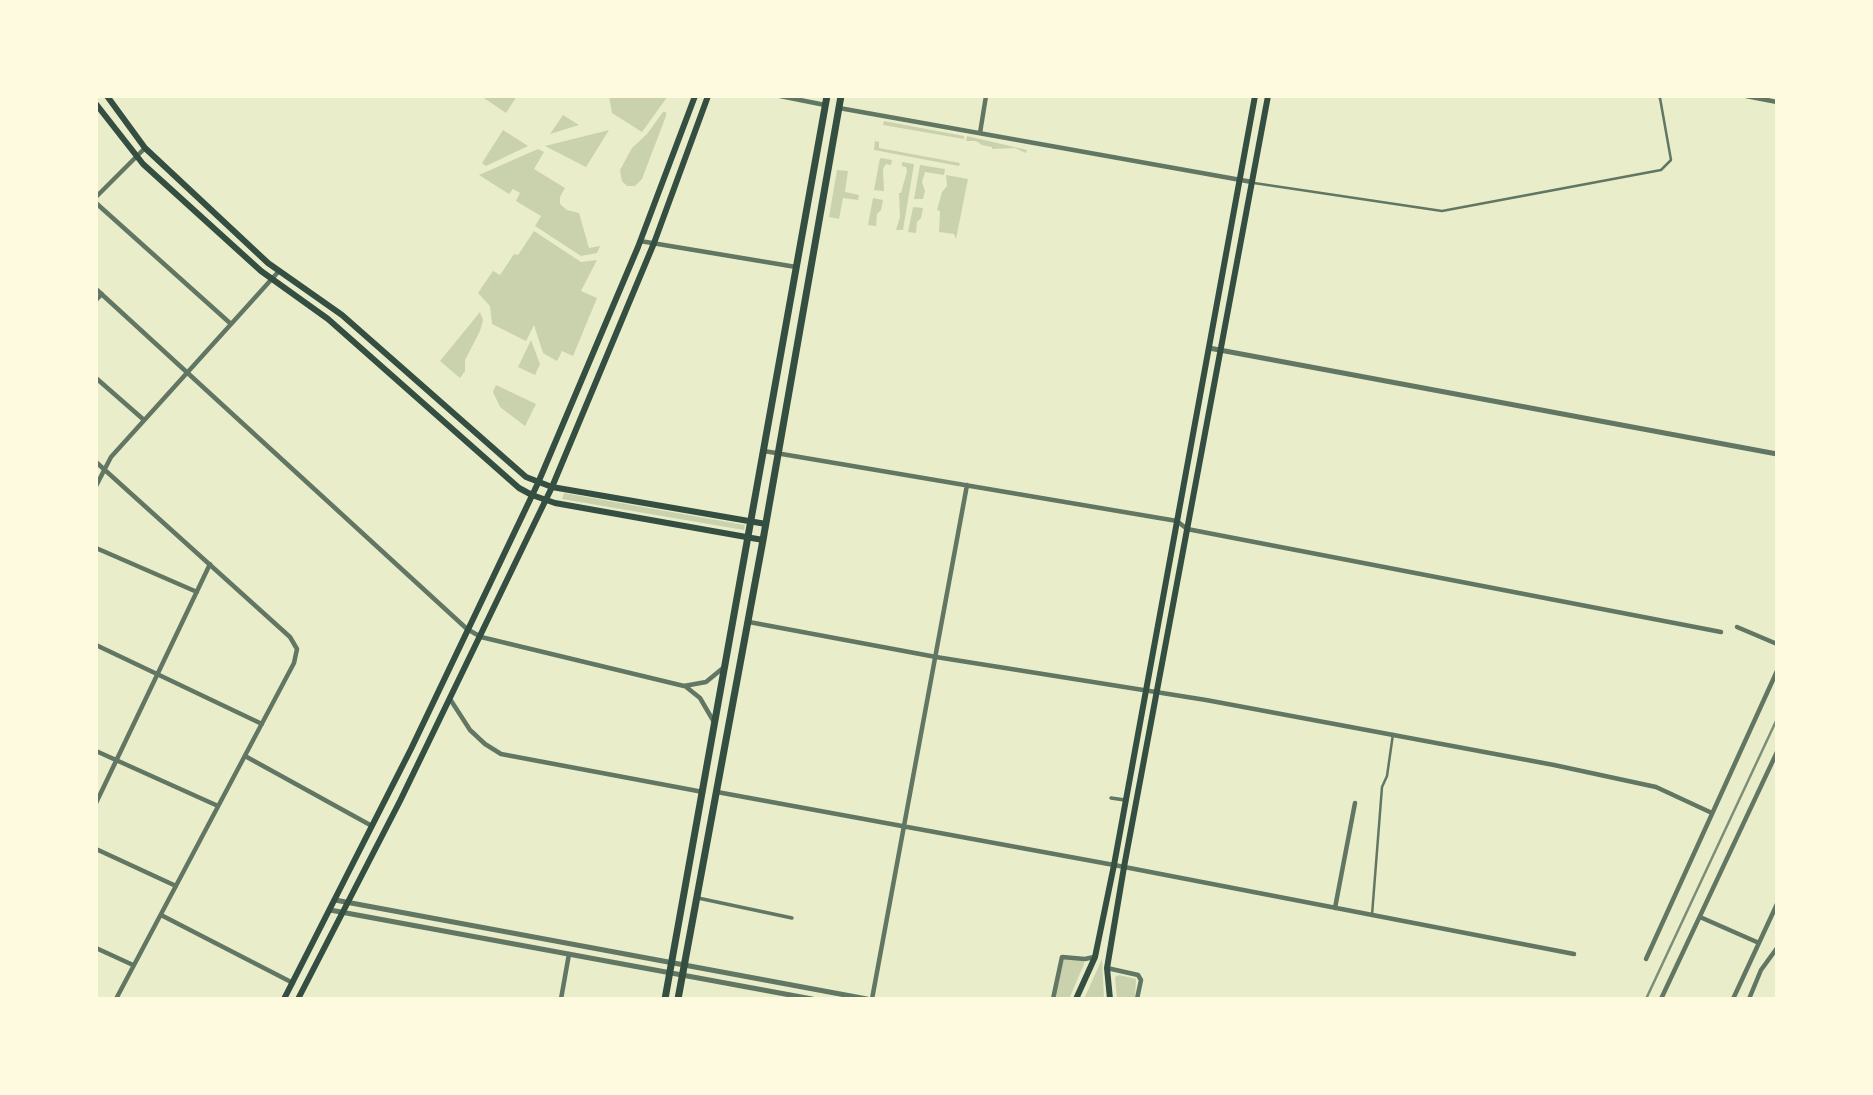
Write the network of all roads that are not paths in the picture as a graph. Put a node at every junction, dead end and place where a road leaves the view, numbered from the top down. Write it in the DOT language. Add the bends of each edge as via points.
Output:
graph roads {
  1 [pos="107,96"];
  2 [pos="695,96"];
  3 [pos="708,96"];
  4 [pos="780,96"];
  5 [pos="841,96"];
  6 [pos="986,96"];
  7 [pos="1255,96"];
  8 [pos="1268,96"];
  9 [pos="1657,96"];
  10 [pos="1746,96"];
  11 [pos="827,100"];
  12 [pos="1777,102"];
  13 [pos="96,104"];
  14 [pos="839,108"];
  15 [pos="118,112"];
  16 [pos="107,120"];
  17 [pos="979,133"];
  18 [pos="145,148"];
  19 [pos="136,156"];
  20 [pos="1240,180"];
  21 [pos="1252,182"];
  22 [pos="96,197"];
  23 [pos="96,203"];
  24 [pos="640,241"];
  25 [pos="654,243"];
  26 [pos="796,267"];
  27 [pos="279,271"];
  28 [pos="272,280"];
  29 [pos="96,289"];
  30 [pos="102,294"];
  31 [pos="96,300"];
  32 [pos="231,324"];
  33 [pos="1209,348"];
  34 [pos="1220,350"];
  35 [pos="188,372"];
  36 [pos="96,378"];
  37 [pos="144,420"];
  38 [pos="764,450"];
  39 [pos="778,453"];
  40 [pos="1777,454"];
  41 [pos="96,463"];
  42 [pos="103,469"];
  43 [pos="538,483"];
  44 [pos="967,485"];
  45 [pos="96,486"];
  46 [pos="552,487"];
  47 [pos="532,495"];
  48 [pos="546,500"];
  49 [pos="752,521"];
  50 [pos="1177,521"];
  51 [pos="766,524"];
  52 [pos="1187,529"];
  53 [pos="749,537"];
  54 [pos="763,540"];
  55 [pos="96,548"];
  56 [pos="210,564"];
  57 [pos="197,592"];
  58 [pos="748,622"];
  59 [pos="1737,627"];
  60 [pos="467,629"];
  61 [pos="1721,632"];
  62 [pos="481,637"];
  63 [pos="1777,644"];
  64 [pos="96,645"];
  65 [pos="936,657"];
  66 [pos="726,664"];
  67 [pos="1777,671"];
  68 [pos="158,673"];
  69 [pos="684,686"];
  70 [pos="1145,691"];
  71 [pos="1157,693"];
  72 [pos="450,699"];
  73 [pos="262,724"];
  74 [pos="715,725"];
  75 [pos="1393,734"];
  76 [pos="96,751"];
  77 [pos="1777,752"];
  78 [pos="245,756"];
  79 [pos="117,760"];
  80 [pos="703,792"];
  81 [pos="716,792"];
  82 [pos="1111,798"];
  83 [pos="1125,800"];
  84 [pos="96,803"];
  85 [pos="1355,803"];
  86 [pos="218,806"];
  87 [pos="1712,813"];
  88 [pos="372,826"];
  89 [pos="904,827"];
  90 [pos="96,849"];
  91 [pos="1114,865"];
  92 [pos="1124,867"];
  93 [pos="176,886"];
  94 [pos="696,898"];
  95 [pos="335,900"];
  96 [pos="348,902"];
  97 [pos="1777,904"];
  98 [pos="1335,908"];
  99 [pos="330,910"];
  100 [pos="344,912"];
  101 [pos="161,915"];
  102 [pos="1372,915"];
  103 [pos="1700,917"];
  104 [pos="432,918"];
  105 [pos="792,918"];
  106 [pos="430,928"];
  107 [pos="1759,943"];
  108 [pos="96,948"];
  109 [pos="1777,948"];
  110 [pos="569,954"];
  111 [pos="1574,954"];
  112 [pos="1095,957"];
  113 [pos="1646,959"];
  114 [pos="671,962"];
  115 [pos="684,964"];
  116 [pos="133,965"];
  117 [pos="1107,968"];
  118 [pos="670,972"];
  119 [pos="682,974"];
  120 [pos="293,983"];
  121 [pos="116,999"];
  122 [pos="284,999"];
  123 [pos="298,999"];
  124 [pos="561,999"];
  125 [pos="665,999"];
  126 [pos="678,999"];
  127 [pos="812,999"];
  128 [pos="870,999"];
  129 [pos="1053,999"];
  130 [pos="1078,999"];
  131 [pos="1110,999"];
  132 [pos="1137,999"];
  133 [pos="1661,999"];
  134 [pos="1733,999"];
  135 [pos="1749,999"];
  1 -- 15 [label="main road"];
  2 -- 24 [label="main road"];
  3 -- 25 [label="main road"];
  4 -- 11 [label="street"];
  5 -- 14 [label="main road"];
  6 -- 17 [label="street"];
  7 -- 20 [label="main road"];
  8 -- 21 [label="main road"];
  9 -- 21 [label="lane" via="1671,160 1661,170 1442,211"];
  10 -- 12 [label="street"];
  11 -- 26 [label="main road"];
  13 -- 16 [label="main road"];
  14 -- 17 [label="street"];
  14 -- 39 [label="main road"];
  15 -- 16 [label="main road"];
  15 -- 18 [label="main road"];
  16 -- 19 [label="main road"];
  17 -- 20 [label="street"];
  18 -- 19 [label="street"];
  18 -- 27 [label="main road"];
  19 -- 22 [label="street"];
  19 -- 28 [label="main road"];
  20 -- 21 [label="street"];
  20 -- 33 [label="main road"];
  21 -- 34 [label="main road"];
  23 -- 32 [label="street"];
  24 -- 25 [label="street"];
  24 -- 43 [label="main road"];
  25 -- 26 [label="street"];
  25 -- 46 [label="main road"];
  26 -- 38 [label="main road"];
  27 -- 28 [label="street"];
  27 -- 43 [label="main road" via="335,309 513,467"];
  28 -- 32 [label="street"];
  28 -- 47 [label="main road" via="328,319 499,472"];
  29 -- 30 [label="street"];
  30 -- 31 [label="street"];
  30 -- 35 [label="street"];
  32 -- 35 [label="street"];
  33 -- 34 [label="street"];
  33 -- 50 [label="main road"];
  34 -- 40 [label="street"];
  34 -- 52 [label="main road"];
  35 -- 37 [label="street"];
  35 -- 60 [label="street"];
  36 -- 37 [label="street"];
  37 -- 42 [label="street"];
  38 -- 39 [label="street"];
  38 -- 49 [label="main road"];
  39 -- 44 [label="street"];
  39 -- 51 [label="main road"];
  41 -- 42 [label="street"];
  42 -- 45 [label="street"];
  42 -- 56 [label="street"];
  43 -- 46 [label="main road"];
  43 -- 47 [label="main road"];
  44 -- 50 [label="street"];
  44 -- 65 [label="street"];
  46 -- 48 [label="main road"];
  46 -- 49 [label="main road"];
  47 -- 48 [label="main road"];
  47 -- 60 [label="main road"];
  48 -- 53 [label="main road"];
  48 -- 62 [label="main road"];
  49 -- 51 [label="main road"];
  49 -- 53 [label="main road"];
  50 -- 52 [label="street"];
  50 -- 70 [label="main road"];
  51 -- 54 [label="main road"];
  52 -- 61 [label="street"];
  52 -- 71 [label="main road"];
  53 -- 54 [label="main road"];
  53 -- 66 [label="main road"];
  54 -- 58 [label="main road"];
  55 -- 57 [label="street"];
  56 -- 57 [label="street"];
  56 -- 73 [label="street" via="298,649"];
  57 -- 68 [label="street"];
  58 -- 65 [label="street"];
  58 -- 81 [label="main road"];
  59 -- 63 [label="street"];
  60 -- 62 [label="street"];
  60 -- 88 [label="main road"];
  62 -- 69 [label="street"];
  62 -- 72 [label="main road"];
  64 -- 68 [label="street"];
  65 -- 70 [label="street"];
  65 -- 89 [label="street"];
  66 -- 69 [label="street" via="706,682"];
  66 -- 74 [label="main road"];
  67 -- 87 [label="street"];
  68 -- 73 [label="street"];
  68 -- 79 [label="street"];
  69 -- 74 [label="street" via="700,698"];
  70 -- 71 [label="street"];
  70 -- 83 [label="main road"];
  71 -- 75 [label="street"];
  71 -- 92 [label="main road"];
  72 -- 80 [label="street" via="470,730 501,754"];
  72 -- 96 [label="main road"];
  73 -- 78 [label="street"];
  74 -- 80 [label="main road"];
  75 -- 87 [label="street" via="1656,787"];
  75 -- 102 [label="lane" via="1382,787"];
  76 -- 79 [label="street"];
  77 -- 103 [label="street"];
  78 -- 86 [label="street"];
  78 -- 88 [label="street"];
  79 -- 84 [label="street"];
  79 -- 86 [label="street"];
  80 -- 114 [label="main road"];
  81 -- 89 [label="street"];
  81 -- 94 [label="main road"];
  82 -- 83 [label="street"];
  83 -- 91 [label="main road"];
  85 -- 98 [label="street"];
  86 -- 93 [label="street"];
  87 -- 113 [label="street"];
  88 -- 95 [label="main road"];
  89 -- 91 [label="street"];
  89 -- 128 [label="street"];
  90 -- 93 [label="street"];
  91 -- 92 [label="street"];
  91 -- 112 [label="main road"];
  92 -- 98 [label="street"];
  92 -- 117 [label="main road"];
  93 -- 101 [label="street"];
  94 -- 105 [label="street"];
  94 -- 115 [label="main road"];
  95 -- 96 [label="street"];
  95 -- 99 [label="main road"];
  96 -- 100 [label="main road"];
  96 -- 104 [label="street"];
  97 -- 107 [label="street"];
  98 -- 102 [label="street"];
  99 -- 100 [label="street"];
  99 -- 120 [label="main road"];
  100 -- 106 [label="street"];
  100 -- 123 [label="main road"];
  101 -- 116 [label="street"];
  101 -- 120 [label="street"];
  102 -- 111 [label="street"];
  103 -- 107 [label="street"];
  103 -- 133 [label="street"];
  104 -- 106 [label="street"];
  104 -- 114 [label="street"];
  106 -- 110 [label="street"];
  107 -- 134 [label="street"];
  108 -- 116 [label="street"];
  109 -- 135 [label="street"];
  110 -- 118 [label="street"];
  110 -- 124 [label="street"];
  112 -- 129 [label="street" via="1062,957"];
  112 -- 130 [label="main road"];
  114 -- 115 [label="street"];
  114 -- 118 [label="main road"];
  115 -- 119 [label="main road"];
  115 -- 128 [label="street"];
  116 -- 121 [label="street"];
  117 -- 131 [label="main road"];
  117 -- 132 [label="street" via="1138,975"];
  118 -- 119 [label="street"];
  118 -- 125 [label="main road"];
  119 -- 126 [label="main road"];
  119 -- 127 [label="street"];
  120 -- 122 [label="main road"];
}
